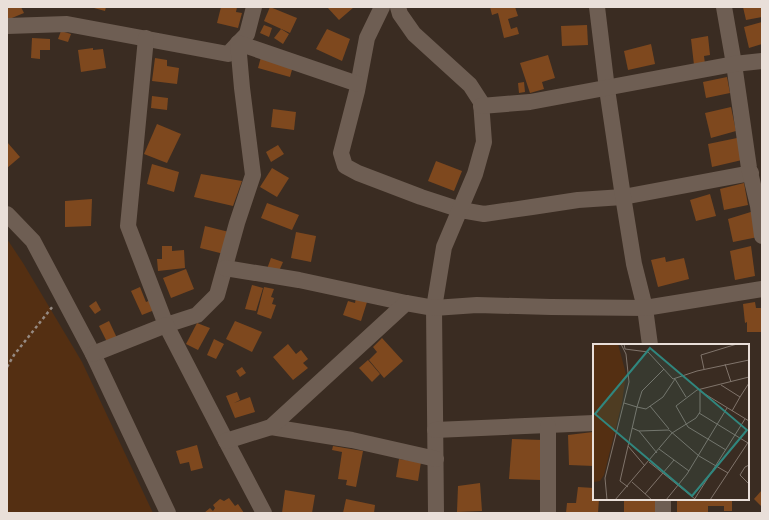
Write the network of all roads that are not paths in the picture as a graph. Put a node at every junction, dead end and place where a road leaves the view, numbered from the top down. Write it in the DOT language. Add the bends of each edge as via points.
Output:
graph roads {
  1 [pos="254,7"];
  2 [pos="382,7"];
  3 [pos="398,7"];
  4 [pos="597,7"];
  5 [pos="724,7"];
  6 [pos="7,26"];
  7 [pos="146,38"];
  8 [pos="238,44"];
  9 [pos="762,61"];
  10 [pos="734,64"];
  11 [pos="358,84"];
  12 [pos="607,87"];
  13 [pos="481,106"];
  14 [pos="750,173"];
  15 [pos="623,197"];
  16 [pos="461,210"];
  17 [pos="7,214"];
  18 [pos="762,236"];
  19 [pos="225,268"];
  20 [pos="762,289"];
  21 [pos="406,303"];
  22 [pos="434,308"];
  23 [pos="645,308"];
  24 [pos="166,324"];
  25 [pos="650,344"];
  26 [pos="93,354"];
  27 [pos="593,423"];
  28 [pos="548,426"];
  29 [pos="271,427"];
  30 [pos="436,430"];
  31 [pos="226,441"];
  32 [pos="436,459"];
  33 [pos="663,500"];
  34 [pos="168,513"];
  35 [pos="264,513"];
  36 [pos="436,513"];
  37 [pos="548,513"];
  38 [pos="663,513"];
  1 -- 8 [label="street" via="247,34"];
  2 -- 11 [label="street" via="367,38"];
  3 -- 13 [label="street" via="414,34 470,85"];
  4 -- 12 [label="street"];
  5 -- 10 [label="street"];
  6 -- 7 [label="street" via="67,24"];
  7 -- 8 [label="street" via="228,54"];
  7 -- 24 [label="street" via="128,226"];
  8 -- 11 [label="street"];
  8 -- 19 [label="street" via="253,175"];
  9 -- 10 [label="street"];
  10 -- 12 [label="street"];
  10 -- 14 [label="street"];
  11 -- 16 [label="street" via="341,153 345,166 421,197"];
  12 -- 13 [label="street" via="530,102"];
  12 -- 15 [label="street"];
  13 -- 16 [label="street" via="484,142 476,174"];
  14 -- 15 [label="street"];
  14 -- 18 [label="street"];
  15 -- 16 [label="street" via="578,200 484,214"];
  15 -- 23 [label="street" via="634,264"];
  16 -- 22 [label="street" via="444,247"];
  17 -- 26 [label="street" via="33,241"];
  19 -- 21 [label="street" via="299,280"];
  19 -- 24 [label="street" via="217,295 197,315"];
  20 -- 23 [label="street"];
  21 -- 22 [label="street"];
  21 -- 29 [label="street"];
  22 -- 23 [label="street" via="478,305"];
  22 -- 30 [label="street"];
  23 -- 25 [label="street"];
  24 -- 26 [label="street"];
  24 -- 31 [label="street"];
  26 -- 34 [label="street"];
  27 -- 28 [label="street"];
  28 -- 30 [label="street"];
  28 -- 37 [label="street"];
  29 -- 31 [label="street"];
  29 -- 32 [label="street" via="352,440"];
  30 -- 32 [label="street"];
  31 -- 35 [label="street"];
  32 -- 36 [label="street"];
  33 -- 38 [label="street"];
}
